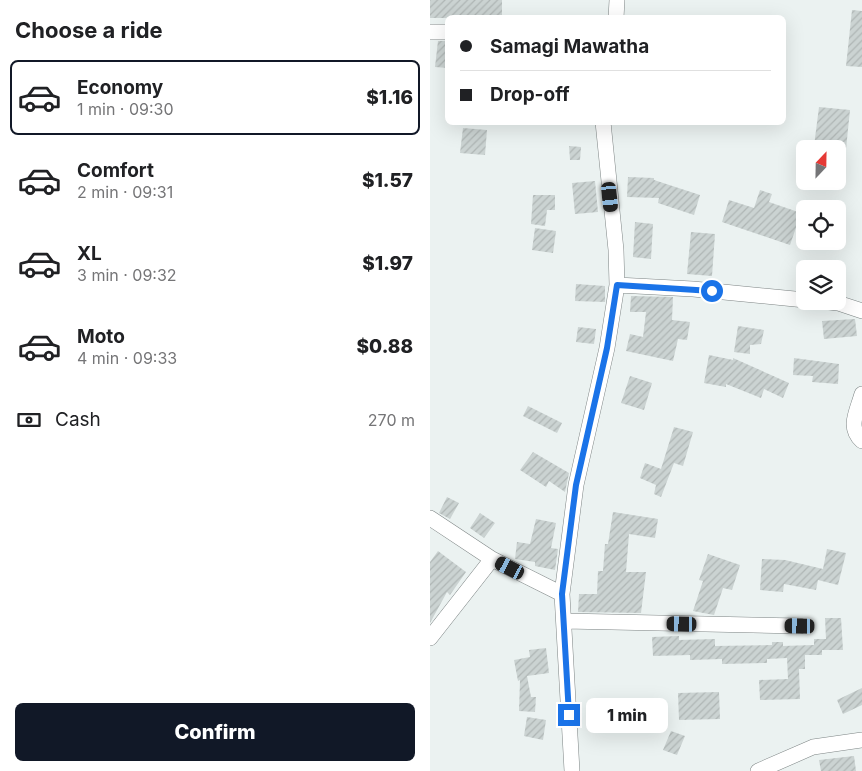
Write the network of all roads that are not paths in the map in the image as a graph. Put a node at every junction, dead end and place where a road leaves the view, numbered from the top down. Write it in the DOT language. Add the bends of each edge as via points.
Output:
graph roads {
  1 [pos="617,0"];
  2 [pos="616,15"];
  3 [pos="430,32"];
  4 [pos="445,32"];
  5 [pos="603,125"];
  6 [pos="617,285"];
  7 [pos="796,299"];
  8 [pos="846,306"];
  9 [pos="862,311"];
  10 [pos="862,394"];
  11 [pos="862,441"];
  12 [pos="430,518"];
  13 [pos="492,559"];
  14 [pos="562,594"];
  15 [pos="564,621"];
  16 [pos="800,626"];
  17 [pos="430,638"];
  18 [pos="862,740"];
  19 [pos="572,771"];
  20 [pos="758,771"];
  1 -- 2 [label="street"];
  3 -- 4 [label="street"];
  5 -- 6 [label="street"];
  6 -- 7 [label="street"];
  6 -- 14 [label="street" via="607,348 576,485"];
  8 -- 9 [label="street"];
  10 -- 11 [label="street" via="853,427"];
  12 -- 13 [label="street"];
  13 -- 14 [label="street"];
  13 -- 17 [label="street"];
  14 -- 15 [label="street"];
  15 -- 16 [label="street"];
  15 -- 19 [label="street"];
  18 -- 20 [label="street" via="813,747"];
}
